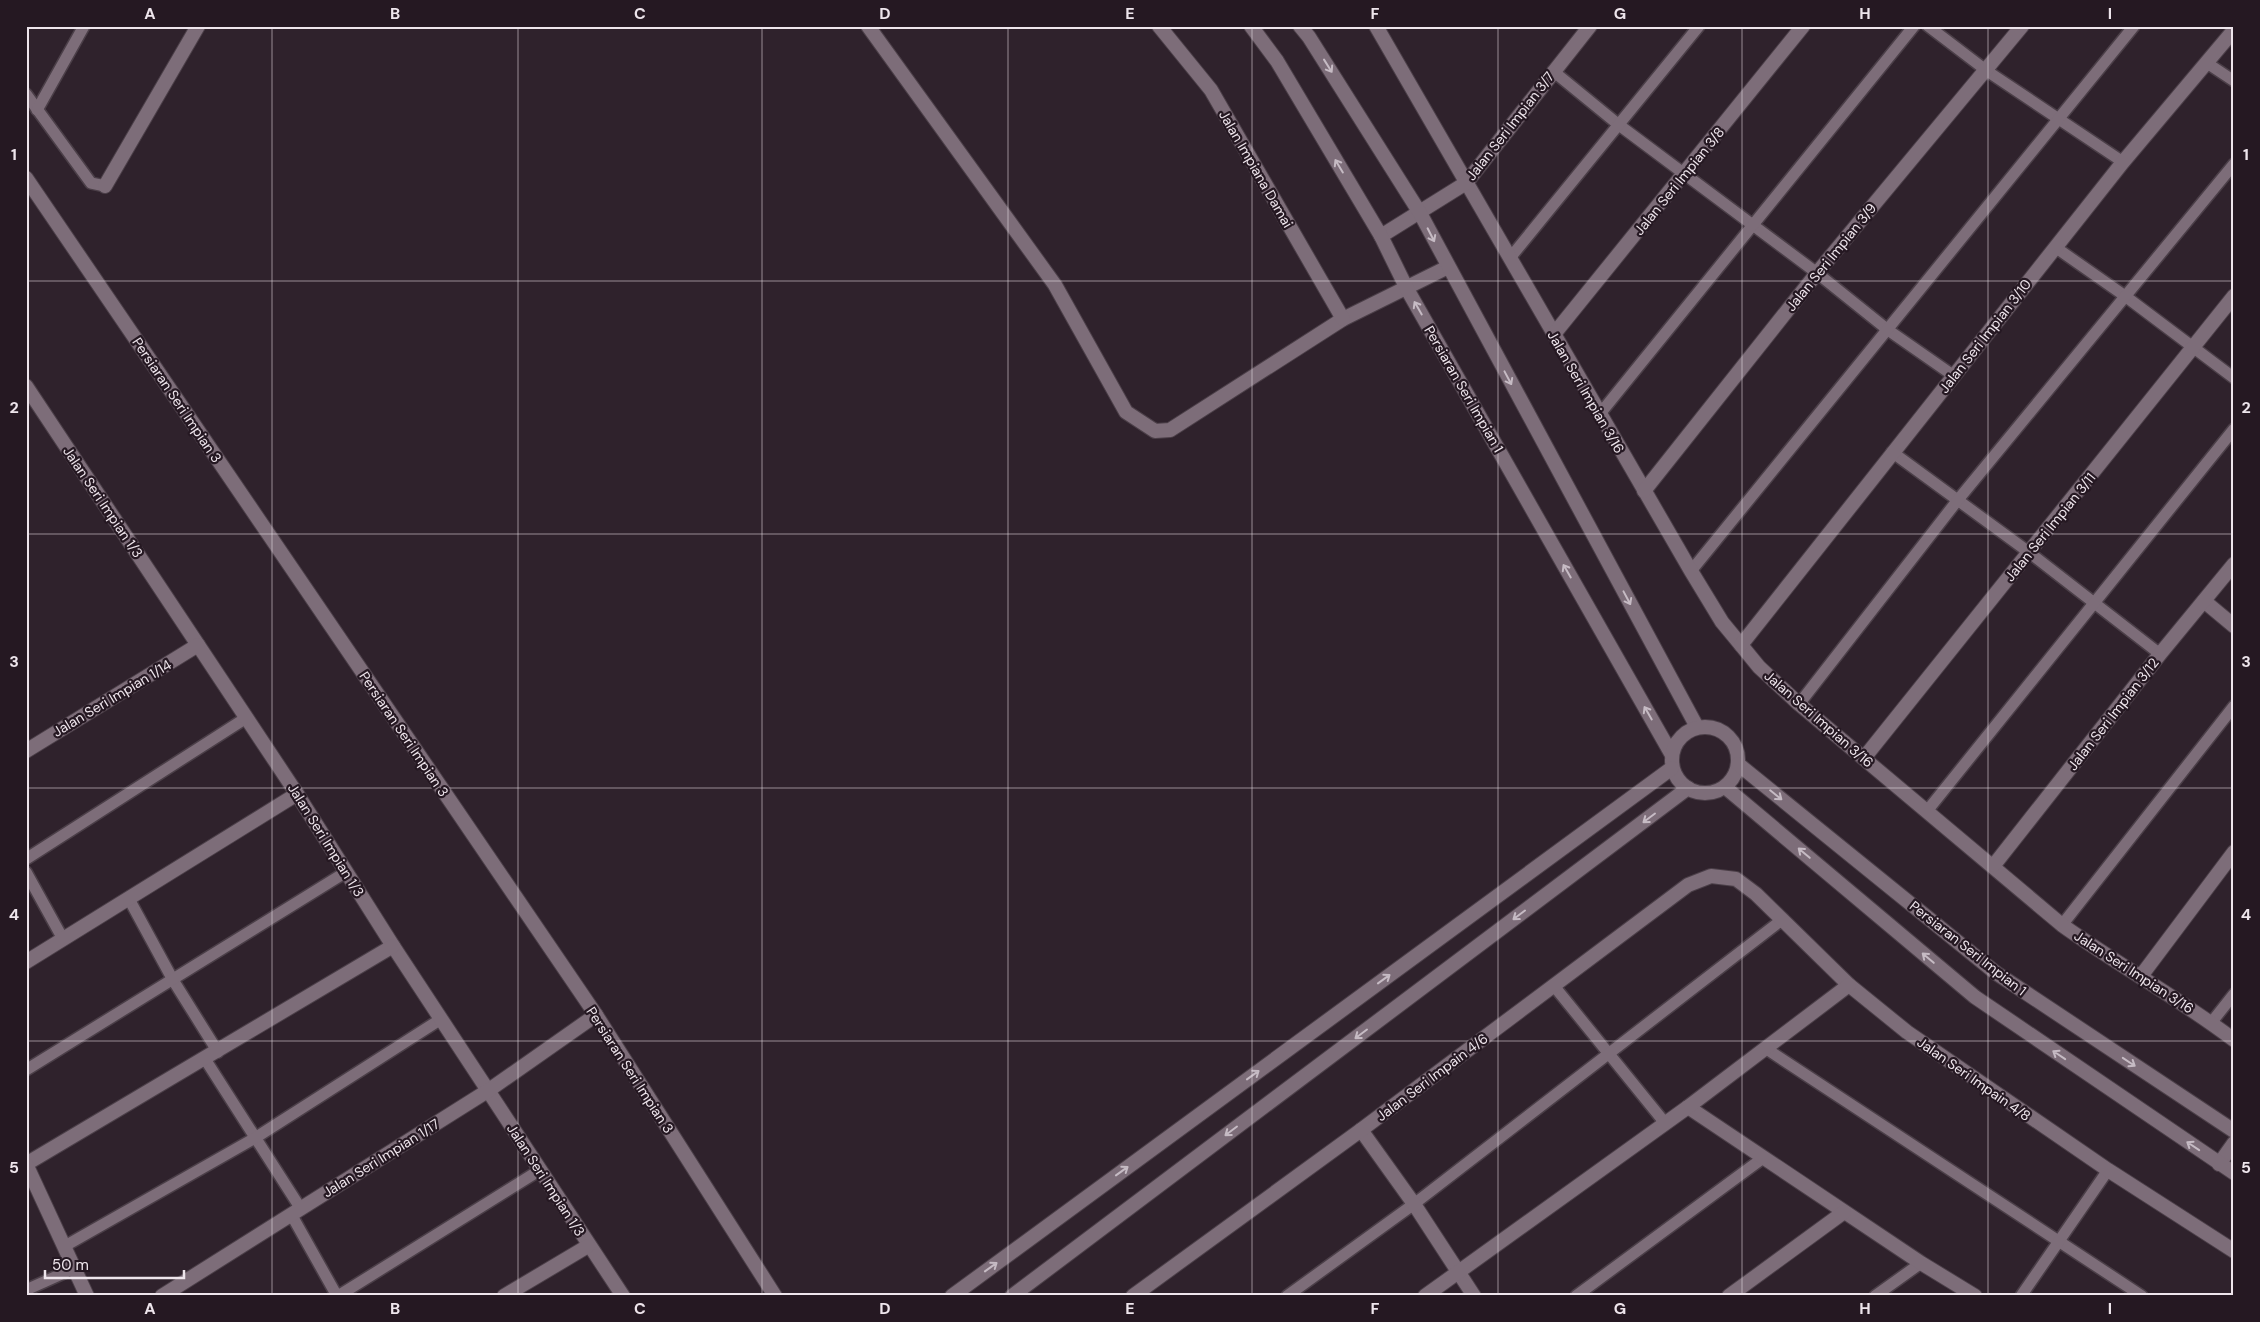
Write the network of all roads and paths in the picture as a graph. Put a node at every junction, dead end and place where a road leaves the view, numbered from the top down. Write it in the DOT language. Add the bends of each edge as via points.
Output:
graph roads {
  1 [pos="84,26"];
  2 [pos="198,26"];
  3 [pos="868,26"];
  4 [pos="1159,26"];
  5 [pos="1251,26"];
  6 [pos="1300,26"];
  7 [pos="1376,26"];
  8 [pos="1590,26"];
  9 [pos="1699,26"];
  10 [pos="1803,26"];
  11 [pos="1914,26"];
  12 [pos="1928,26"];
  13 [pos="2022,26"];
  14 [pos="2134,26"];
  15 [pos="2234,30"];
  16 [pos="2207,63"];
  17 [pos="1553,71"];
  18 [pos="1987,71"];
  19 [pos="2234,81"];
  20 [pos="26,94"];
  21 [pos="37,110"];
  22 [pos="2059,119"];
  23 [pos="1619,125"];
  24 [pos="2123,162"];
  25 [pos="2234,164"];
  26 [pos="1685,174"];
  27 [pos="28,183"];
  28 [pos="1466,183"];
  29 [pos="105,186"];
  30 [pos="1420,213"];
  31 [pos="1752,224"];
  32 [pos="1381,236"];
  33 [pos="2055,247"];
  34 [pos="1510,258"];
  35 [pos="1448,267"];
  36 [pos="1817,273"];
  37 [pos="1407,289"];
  38 [pos="2125,296"];
  39 [pos="2234,296"];
  40 [pos="1343,319"];
  41 [pos="1888,330"];
  42 [pos="1554,334"];
  43 [pos="2192,347"];
  44 [pos="1954,376"];
  45 [pos="2234,378"];
  46 [pos="26,386"];
  47 [pos="1599,415"];
  48 [pos="2234,429"];
  49 [pos="1892,452"];
  50 [pos="1644,491"];
  51 [pos="1957,502"];
  52 [pos="2030,553"];
  53 [pos="2234,564"];
  54 [pos="1691,571"];
  55 [pos="2204,601"];
  56 [pos="2092,603"];
  57 [pos="2234,626"];
  58 [pos="198,645"];
  59 [pos="1741,645"];
  60 [pos="2160,654"];
  61 [pos="1799,704"];
  62 [pos="2234,706"];
  63 [pos="246,718"];
  64 [pos="1697,727"];
  65 [pos="26,751"];
  66 [pos="1864,758"];
  67 [pos="1672,762"];
  68 [pos="1738,764"];
  69 [pos="1725,787"];
  70 [pos="1688,788"];
  71 [pos="297,794"];
  72 [pos="1928,811"];
  73 [pos="2234,852"];
  74 [pos="26,859"];
  75 [pos="1994,866"];
  76 [pos="26,872"];
  77 [pos="346,872"];
  78 [pos="1736,879"];
  79 [pos="129,899"];
  80 [pos="1783,920"];
  81 [pos="2062,925"];
  82 [pos="63,939"];
  83 [pos="393,946"];
  84 [pos="26,962"];
  85 [pos="2141,976"];
  86 [pos="172,980"];
  87 [pos="1849,984"];
  88 [pos="1554,986"];
  89 [pos="2234,994"];
  90 [pos="596,1015"];
  91 [pos="442,1019"];
  92 [pos="2211,1023"];
  93 [pos="2234,1040"];
  94 [pos="1765,1048"];
  95 [pos="218,1052"];
  96 [pos="1611,1054"];
  97 [pos="205,1059"];
  98 [pos="26,1070"];
  99 [pos="489,1090"];
  100 [pos="1688,1107"];
  101 [pos="1665,1123"];
  102 [pos="1361,1130"];
  103 [pos="2234,1131"];
  104 [pos="255,1138"];
  105 [pos="2234,1143"];
  106 [pos="1763,1158"];
  107 [pos="26,1164"];
  108 [pos="2219,1164"];
  109 [pos="540,1170"];
  110 [pos="2108,1170"];
  111 [pos="2234,1173"];
  112 [pos="1414,1204"];
  113 [pos="296,1212"];
  114 [pos="1844,1212"];
  115 [pos="2060,1242"];
  116 [pos="65,1246"];
  117 [pos="588,1246"];
  118 [pos="2234,1251"];
  119 [pos="1921,1263"];
  120 [pos="75,1268"];
  121 [pos="1459,1271"];
  122 [pos="26,1290"];
  123 [pos="87,1296"];
  124 [pos="162,1296"];
  125 [pos="338,1296"];
  126 [pos="504,1296"];
  127 [pos="623,1296"];
  128 [pos="774,1296"];
  129 [pos="952,1296"];
  130 [pos="1012,1296"];
  131 [pos="1133,1296"];
  132 [pos="1287,1296"];
  133 [pos="1425,1296"];
  134 [pos="1474,1296"];
  135 [pos="1576,1296"];
  136 [pos="1729,1296"];
  137 [pos="1875,1296"];
  138 [pos="1975,1296"];
  139 [pos="2021,1296"];
  140 [pos="2142,1296"];
  1 -- 21 [label="lane"];
  2 -- 29 [label="street"];
  3 -- 40 [label="street" via="1055,285 1126,412 1143,424 1154,430 1170,430"];
  4 -- 40 [label="street, Jalan Impiana Damai" via="1211,90"];
  32 -- 5 [label="street, Persiaran Seri Impian 1, one-way" via="1277,61"];
  6 -- 30 [label="street, one-way"];
  7 -- 28 [label="street, Jalan Seri Impian 3/16"];
  8 -- 17 [label="street, Jalan Seri Impian 3/7"];
  9 -- 23 [label="lane"];
  10 -- 26 [label="street, Jalan Seri Impian 3/8"];
  11 -- 31 [label="lane"];
  12 -- 18 [label="lane"];
  13 -- 18 [label="street, Jalan Seri Impian 3/9"];
  14 -- 22 [label="lane"];
  15 -- 16 [label="street, Jalan Seri Impian 3/10"];
  16 -- 19 [label="lane"];
  16 -- 24 [label="street, Jalan Seri Impian 3/10"];
  17 -- 23 [label="lane"];
  17 -- 28 [label="street, Jalan Seri Impian 3/7"];
  18 -- 22 [label="lane"];
  18 -- 36 [label="street, Jalan Seri Impian 3/9"];
  20 -- 21 [label="lane"];
  21 -- 29 [label="lane" via="91,183"];
  22 -- 24 [label="lane"];
  22 -- 41 [label="lane"];
  23 -- 26 [label="lane"];
  23 -- 34 [label="lane"];
  24 -- 33 [label="street, Jalan Seri Impian 3/10"];
  25 -- 38 [label="lane"];
  26 -- 31 [label="lane"];
  26 -- 42 [label="street, Jalan Seri Impian 3/8"];
  27 -- 90 [label="street, Persiaran Seri Impian 3"];
  28 -- 30 [label="street, Jalan Seri Impian 3/7"];
  28 -- 34 [label="street, Jalan Seri Impian 3/16"];
  30 -- 32 [label="street, Jalan Seri Impian 3/7"];
  30 -- 35 [label="street, one-way"];
  31 -- 36 [label="lane"];
  31 -- 47 [label="lane"];
  32 -- 37 [label="street, Persiaran Seri Impian 1"];
  33 -- 38 [label="lane"];
  33 -- 44 [label="street, Jalan Seri Impian 3/10"];
  34 -- 42 [label="street, Jalan Seri Impian 3/16"];
  35 -- 37 [label="street"];
  35 -- 64 [label="street, one-way"];
  36 -- 41 [label="lane"];
  36 -- 50 [label="street, Jalan Seri Impian 3/9"];
  37 -- 40 [label="street"];
  67 -- 37 [label="street, Persiaran Seri Impian 1, one-way"];
  38 -- 43 [label="lane"];
  38 -- 51 [label="lane"];
  39 -- 43 [label="street, Jalan Seri Impian 3/11"];
  41 -- 44 [label="lane"];
  41 -- 54 [label="lane"];
  42 -- 47 [label="street, Jalan Seri Impian 3/16"];
  43 -- 45 [label="lane"];
  43 -- 52 [label="street, Jalan Seri Impian 3/11"];
  44 -- 49 [label="street, Jalan Seri Impian 3/10"];
  46 -- 58 [label="street, Jalan Seri Impian 1/3"];
  47 -- 50 [label="street, Jalan Seri Impian 3/16"];
  48 -- 56 [label="lane"];
  49 -- 51 [label="lane"];
  49 -- 59 [label="street, Jalan Seri Impian 3/10"];
  50 -- 54 [label="street, Jalan Seri Impian 3/16"];
  51 -- 52 [label="lane"];
  51 -- 61 [label="lane"];
  52 -- 56 [label="lane"];
  52 -- 66 [label="street, Jalan Seri Impian 3/11"];
  53 -- 55 [label="street, Jalan Seri Impian 3/12"];
  54 -- 59 [label="street, Jalan Seri Impian 3/16" via="1722,622"];
  55 -- 57 [label="street"];
  55 -- 60 [label="street, Jalan Seri Impian 3/12"];
  56 -- 60 [label="lane"];
  56 -- 72 [label="lane"];
  58 -- 63 [label="street, Jalan Seri Impian 1/3"];
  58 -- 65 [label="street, Jalan Seri Impian 1/14"];
  59 -- 61 [label="street, Jalan Seri Impian 3/16" via="1759,668"];
  60 -- 75 [label="street, Jalan Seri Impian 3/12"];
  61 -- 66 [label="street, Jalan Seri Impian 3/16"];
  62 -- 81 [label="lane"];
  63 -- 71 [label="street, Jalan Seri Impian 1/3"];
  63 -- 74 [label="lane"];
  64 -- 67 [label="street" via="1676,743"];
  64 -- 68 [label="street" via="1722,731 1732,740 1738,752"];
  66 -- 72 [label="street, Jalan Seri Impian 3/16"];
  67 -- 70 [label="street" via="1678,780"];
  129 -- 67 [label="street, one-way"];
  68 -- 69 [label="street" via="1734,777"];
  68 -- 103 [label="street, Persiaran Seri Impian 1, one-way" via="1996,973"];
  69 -- 70 [label="street" via="1700,793"];
  108 -- 69 [label="street, one-way" via="1975,997"];
  70 -- 130 [label="street, one-way"];
  71 -- 77 [label="street, Jalan Seri Impian 1/3"];
  71 -- 79 [label="street"];
  72 -- 75 [label="street, Jalan Seri Impian 3/16"];
  73 -- 85 [label="street"];
  75 -- 81 [label="street, Jalan Seri Impian 3/16"];
  76 -- 82 [label="lane"];
  77 -- 83 [label="street, Jalan Seri Impian 1/3"];
  77 -- 86 [label="lane"];
  78 -- 80 [label="street, Jalan Seri Impain 4/8"];
  78 -- 88 [label="street, Jalan Seri Impain 4/6" via="1711,876 1688,885"];
  79 -- 82 [label="street"];
  79 -- 86 [label="lane"];
  80 -- 87 [label="street, Jalan Seri Impain 4/8"];
  80 -- 96 [label="lane"];
  81 -- 85 [label="street, Jalan Seri Impian 3/16"];
  82 -- 84 [label="street"];
  83 -- 91 [label="street, Jalan Seri Impian 1/3"];
  83 -- 95 [label="street"];
  85 -- 92 [label="street, Jalan Seri Impian 3/16"];
  86 -- 95 [label="lane"];
  86 -- 98 [label="lane"];
  87 -- 94 [label="street"];
  87 -- 110 [label="street, Jalan Seri Impain 4/8" via="1943,1057"];
  88 -- 96 [label="lane"];
  88 -- 102 [label="street, Jalan Seri Impain 4/6"];
  89 -- 92 [label="lane"];
  90 -- 99 [label="street, Jalan Seri Impian 1/17"];
  90 -- 128 [label="street, Persiaran Seri Impian 3"];
  91 -- 99 [label="street, Jalan Seri Impian 1/3"];
  91 -- 104 [label="lane"];
  92 -- 93 [label="street, Jalan Seri Impian 3/16"];
  94 -- 100 [label="street"];
  94 -- 115 [label="lane"];
  95 -- 97 [label="street"];
  96 -- 101 [label="lane"];
  96 -- 112 [label="lane"];
  97 -- 104 [label="lane"];
  97 -- 107 [label="street"];
  99 -- 109 [label="street, Jalan Seri Impian 1/3"];
  99 -- 113 [label="street, Jalan Seri Impian 1/17"];
  100 -- 101 [label="street"];
  100 -- 106 [label="street"];
  101 -- 121 [label="street"];
  102 -- 112 [label="street"];
  102 -- 131 [label="street, Jalan Seri Impain 4/6"];
  104 -- 113 [label="lane"];
  104 -- 116 [label="lane"];
  105 -- 108 [label="street"];
  106 -- 114 [label="street"];
  106 -- 135 [label="lane"];
  107 -- 116 [label="street"];
  108 -- 111 [label="street"];
  109 -- 117 [label="street, Jalan Seri Impian 1/3"];
  109 -- 125 [label="lane"];
  110 -- 115 [label="lane"];
  110 -- 118 [label="street, Jalan Seri Impain 4/8"];
  112 -- 121 [label="street"];
  112 -- 132 [label="lane"];
  113 -- 124 [label="street, Jalan Seri Impian 1/17"];
  113 -- 125 [label="lane"];
  114 -- 119 [label="street"];
  114 -- 136 [label="street"];
  115 -- 139 [label="lane"];
  115 -- 140 [label="lane"];
  116 -- 120 [label="street"];
  117 -- 126 [label="street"];
  117 -- 127 [label="street, Jalan Seri Impian 1/3"];
  119 -- 137 [label="lane"];
  119 -- 138 [label="street"];
  120 -- 122 [label="lane"];
  120 -- 123 [label="street"];
  121 -- 133 [label="street"];
  121 -- 134 [label="street"];
}
